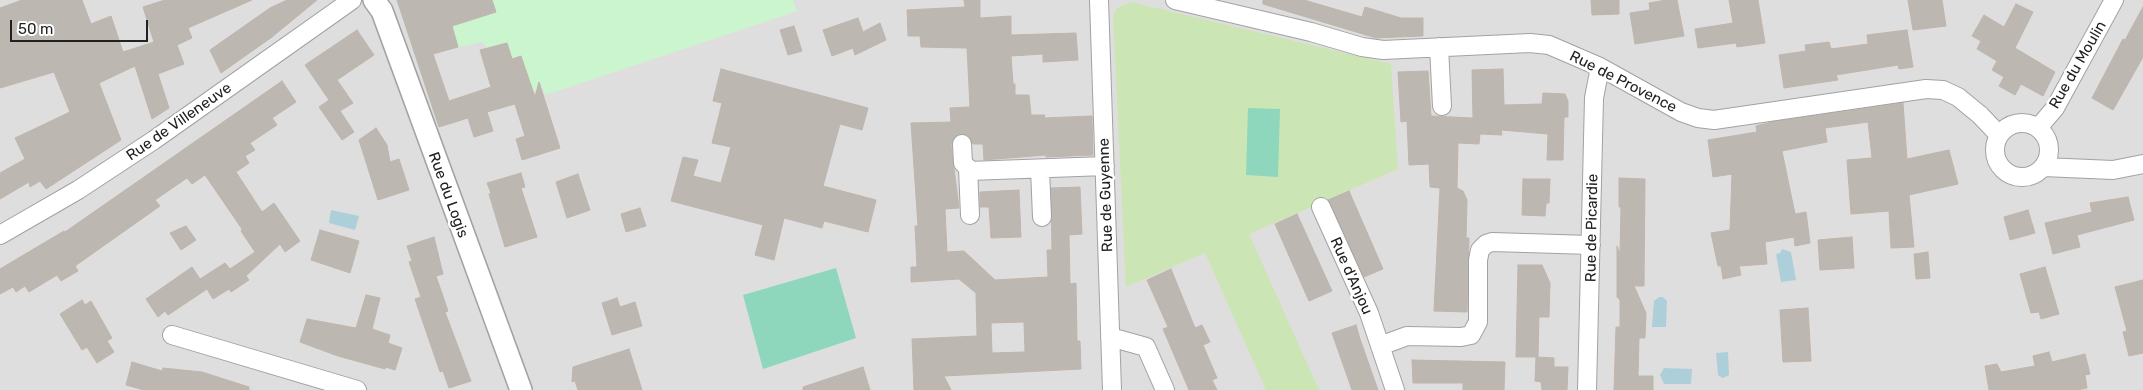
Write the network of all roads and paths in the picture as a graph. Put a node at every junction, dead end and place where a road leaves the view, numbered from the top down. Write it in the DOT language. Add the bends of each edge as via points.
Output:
graph roads {
  1 [pos="352,0"];
  2 [pos="374,0"];
  3 [pos="1099,0"];
  4 [pos="1175,0"];
  5 [pos="2114,0"];
  6 [pos="1233,7"];
  7 [pos="1439,48"];
  8 [pos="1600,67"];
  9 [pos="1442,106"];
  10 [pos="2038,128"];
  11 [pos="1999,135"];
  12 [pos="962,144"];
  13 [pos="2143,164"];
  14 [pos="1105,166"];
  15 [pos="2043,167"];
  16 [pos="1040,169"];
  17 [pos="969,171"];
  18 [pos="1321,207"];
  19 [pos="970,215"];
  20 [pos="1042,216"];
  21 [pos="0,235"];
  22 [pos="1592,245"];
  23 [pos="172,335"];
  24 [pos="1110,337"];
  25 [pos="1380,346"];
  26 [pos="357,390"];
  27 [pos="519,390"];
  28 [pos="1112,390"];
  29 [pos="1165,390"];
  30 [pos="1395,390"];
  31 [pos="1588,390"];
  1 -- 21 [label="street, Rue de Villeneuve" via="154,140 78,190"];
  2 -- 27 [label="street, Rue du Logis" via="382,11"];
  3 -- 14 [label="street, Rue de Guyenne"];
  4 -- 6 [label="street, Rue de Provence"];
  5 -- 10 [label="street, Rue du Moulin" via="2055,108"];
  6 -- 7 [label="street, Rue de Provence" via="1362,47 1383,50"];
  7 -- 8 [label="street, Rue de Provence" via="1530,43 1549,46"];
  7 -- 9 [label="street"];
  8 -- 11 [label="street, Rue de Provence" via="1681,112 1714,120 1926,89 1943,90 1958,97"];
  8 -- 22 [label="street, Rue de Picardie" via="1594,98"];
  10 -- 11 [label="street" via="2030,124 2015,124"];
  10 -- 15 [label="street" via="2049,146 2048,159"];
  11 -- 15 [label="street" via="1995,144 1996,160 2009,174 2020,178 2030,176"];
  12 -- 17 [label="street" via="962,163"];
  13 -- 15 [label="street" via="2113,170"];
  14 -- 16 [label="street"];
  14 -- 24 [label="street, Rue de Guyenne"];
  16 -- 17 [label="street"];
  16 -- 20 [label="street"];
  17 -- 19 [label="street"];
  18 -- 25 [label="street, Rue d'Anjou" via="1369,313"];
  22 -- 25 [label="street" via="1486,244 1480,250 1478,260 1478,322 1471,335 1407,336"];
  22 -- 31 [label="street, Rue de Picardie"];
  23 -- 26 [label="street"];
  24 -- 28 [label="street, Rue de Guyenne"];
  24 -- 29 [label="street" via="1146,347"];
  25 -- 30 [label="street, Rue d'Anjou"];
}
